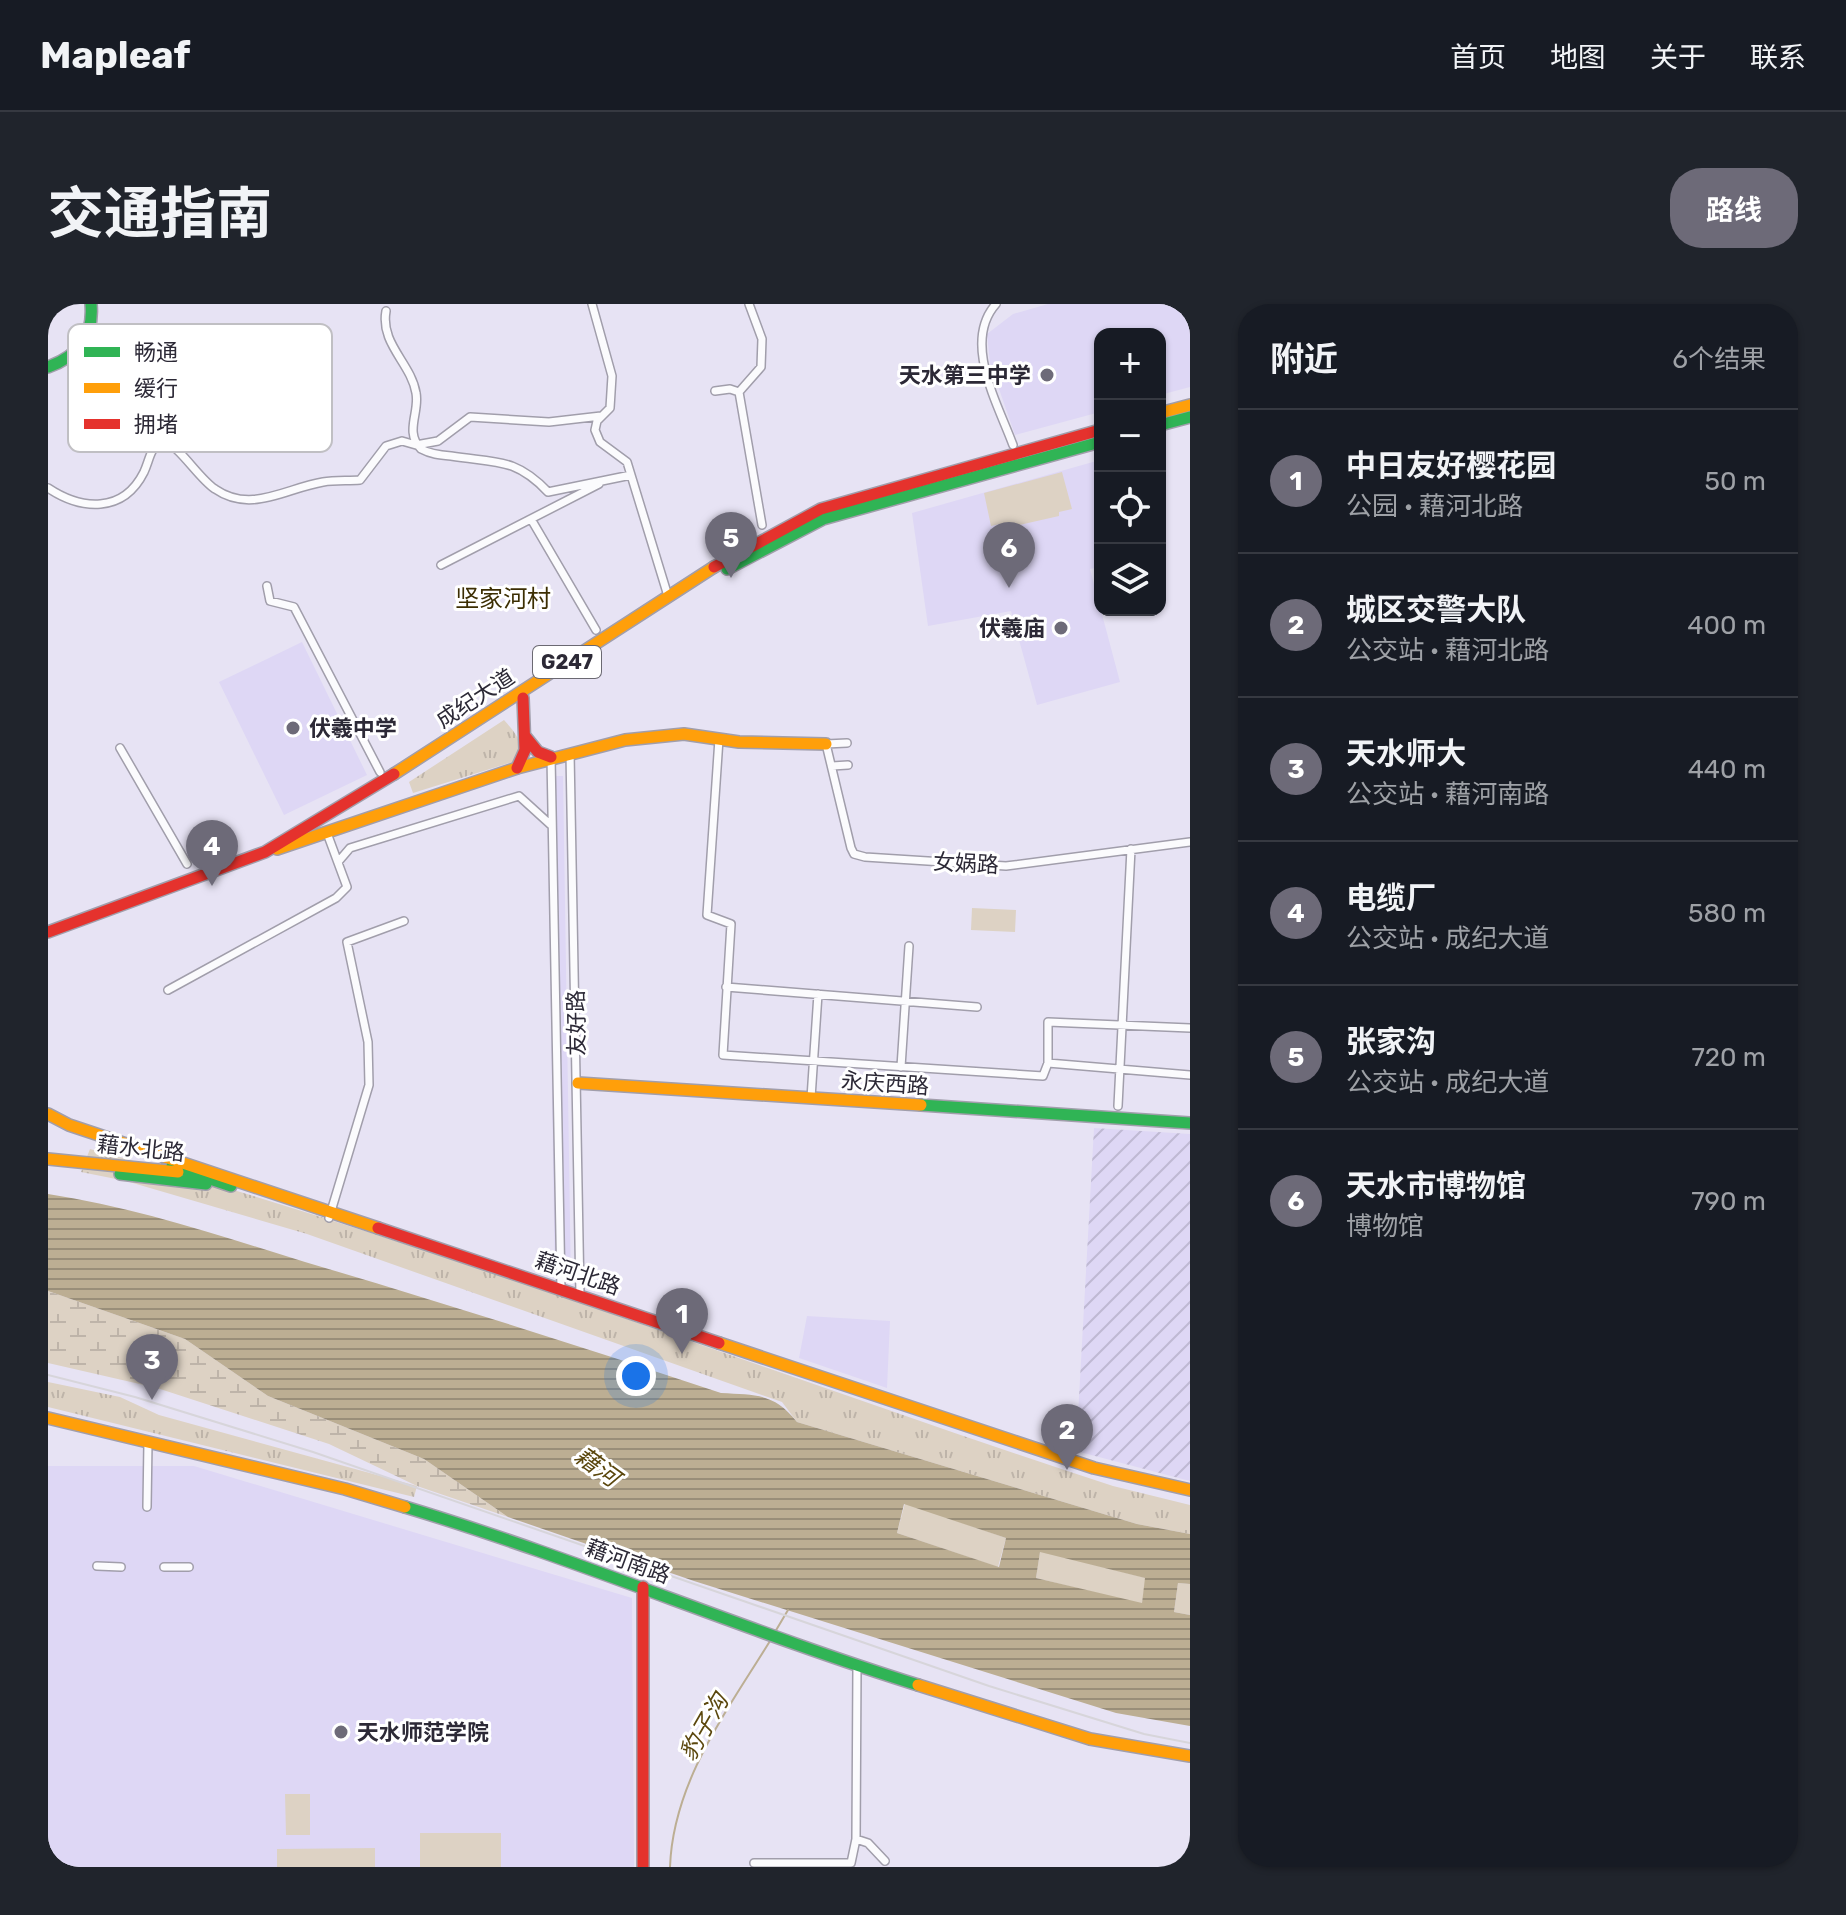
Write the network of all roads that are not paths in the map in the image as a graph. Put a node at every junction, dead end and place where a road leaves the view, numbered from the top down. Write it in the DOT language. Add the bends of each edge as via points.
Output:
graph roads {
  1 [pos="91,304"];
  2 [pos="592,304"];
  3 [pos="749,304"];
  4 [pos="996,304"];
  5 [pos="386,311"];
  6 [pos="92,324"];
  7 [pos="68,357"];
  8 [pos="48,367"];
  9 [pos="715,391"];
  10 [pos="739,392"];
  11 [pos="1190,405"];
  12 [pos="1166,411"];
  13 [pos="601,416"];
  14 [pos="1190,417"];
  15 [pos="1166,423"];
  16 [pos="1094,432"];
  17 [pos="1094,444"];
  18 [pos="416,445"];
  19 [pos="1013,445"];
  20 [pos="150,452"];
  21 [pos="178,452"];
  22 [pos="631,475"];
  23 [pos="607,480"];
  24 [pos="48,488"];
  25 [pos="531,519"];
  26 [pos="762,525"];
  27 [pos="441,565"];
  28 [pos="267,586"];
  29 [pos="668,596"];
  30 [pos="596,630"];
  31 [pos="523,698"];
  32 [pos="525,736"];
  33 [pos="719,739"];
  34 [pos="847,743"];
  35 [pos="826,744"];
  36 [pos="120,748"];
  37 [pos="570,752"];
  38 [pos="551,757"];
  39 [pos="848,765"];
  40 [pos="832,766"];
  41 [pos="517,768"];
  42 [pos="380,772"];
  43 [pos="552,826"];
  44 [pos="327,833"];
  45 [pos="1190,842"];
  46 [pos="289,846"];
  47 [pos="1131,849"];
  48 [pos="265,852"];
  49 [pos="338,862"];
  50 [pos="187,864"];
  51 [pos="404,921"];
  52 [pos="48,934"];
  53 [pos="909,946"];
  54 [pos="726,987"];
  55 [pos="168,990"];
  56 [pos="818,994"];
  57 [pos="905,1001"];
  58 [pos="977,1007"];
  59 [pos="1123,1025"];
  60 [pos="1190,1028"];
  61 [pos="814,1061"];
  62 [pos="1048,1063"];
  63 [pos="901,1067"];
  64 [pos="1120,1069"];
  65 [pos="1190,1075"];
  66 [pos="578,1083"];
  67 [pos="811,1098"];
  68 [pos="1118,1106"];
  69 [pos="48,1114"];
  70 [pos="48,1122"];
  71 [pos="1190,1123"];
  72 [pos="48,1159"];
  73 [pos="48,1167"];
  74 [pos="193,1174"];
  75 [pos="230,1182"];
  76 [pos="331,1215"];
  77 [pos="561,1289"];
  78 [pos="580,1295"];
  79 [pos="48,1418"];
  80 [pos="148,1442"];
  81 [pos="1190,1490"];
  82 [pos="1190,1497"];
  83 [pos="147,1507"];
  84 [pos="97,1566"];
  85 [pos="121,1567"];
  86 [pos="164,1567"];
  87 [pos="189,1567"];
  88 [pos="643,1587"];
  89 [pos="857,1666"];
  90 [pos="1190,1756"];
  91 [pos="856,1839"];
  92 [pos="885,1861"];
  93 [pos="754,1863"];
  94 [pos="643,1867"];
  1 -- 6 [label="main road"];
  2 -- 13 [label="street" via="612,376 610,408"];
  3 -- 10 [label="street" via="762,339 761,367"];
  4 -- 19 [label="street" via="980,334 985,369"];
  5 -- 18 [label="street" via="383,328 416,393"];
  7 -- 8 [label="main road"];
  9 -- 10 [label="street"];
  10 -- 26 [label="street"];
  11 -- 12 [label="main road"];
  13 -- 18 [label="street" via="549,422 470,417 438,441"];
  13 -- 22 [label="street" via="595,430 600,442 627,462"];
  14 -- 15 [label="main road"];
  16 -- 29 [label="main road, 成纪大道 / G247" via="821,509 737,552"];
  17 -- 31 [label="main road, 成纪大道 / G247" via="823,519 733,564"];
  18 -- 21 [label="street" via="402,441 386,446 360,480 322,482 262,500 216,490"];
  18 -- 23 [label="street" via="427,453 512,463 548,492"];
  20 -- 24 [label="street" via="142,474 126,493 104,504 74,504"];
  22 -- 23 [label="street"];
  22 -- 29 [label="street"];
  23 -- 25 [label="street"];
  25 -- 27 [label="street"];
  25 -- 30 [label="street"];
  28 -- 42 [label="street" via="270,601 294,607"];
  29 -- 48 [label="main road, 成纪大道 / G247" via="345,806"];
  31 -- 32 [label="main road"];
  31 -- 46 [label="main road, 成纪大道 / G247" via="354,812"];
  32 -- 38 [label="main road" via="538,752"];
  32 -- 41 [label="main road"];
  33 -- 35 [label="main road"];
  33 -- 37 [label="main road" via="674,735"];
  33 -- 54 [label="street" via="707,915 731,924"];
  34 -- 35 [label="street"];
  35 -- 40 [label="street, 女娲路"];
  36 -- 50 [label="street"];
  37 -- 38 [label="main road"];
  37 -- 66 [label="street, 友好路"];
  38 -- 41 [label="main road"];
  38 -- 43 [label="street, 友好路"];
  39 -- 40 [label="street"];
  40 -- 47 [label="street, 女娲路" via="854,854 1006,866"];
  41 -- 44 [label="main road"];
  43 -- 49 [label="street" via="519,796 350,848"];
  43 -- 77 [label="street, 友好路"];
  44 -- 46 [label="main road"];
  44 -- 49 [label="street"];
  45 -- 47 [label="street, 女娲路"];
  46 -- 48 [label="main road"];
  46 -- 52 [label="main road, 成纪大道 / G247"];
  47 -- 59 [label="street"];
  48 -- 52 [label="main road, 成纪大道 / G247"];
  49 -- 55 [label="street" via="347,887 336,898"];
  51 -- 76 [label="street" via="347,942 368,1042 369,1085"];
  53 -- 57 [label="street"];
  54 -- 56 [label="street"];
  54 -- 61 [label="street" via="723,1055"];
  56 -- 57 [label="street"];
  56 -- 61 [label="street"];
  57 -- 58 [label="street"];
  57 -- 63 [label="street"];
  59 -- 60 [label="street"];
  59 -- 62 [label="street" via="1048,1022"];
  59 -- 64 [label="street"];
  61 -- 63 [label="street"];
  61 -- 67 [label="street"];
  62 -- 63 [label="street" via="1043,1076"];
  62 -- 64 [label="street"];
  64 -- 65 [label="street"];
  64 -- 68 [label="street"];
  66 -- 67 [label="main road, 永庆西路"];
  66 -- 78 [label="street, 友好路"];
  67 -- 71 [label="main road, 永庆西路"];
  69 -- 75 [label="main road, 藉河北路"];
  70 -- 74 [label="main road, 藉河北路"];
  72 -- 74 [label="main road, 藉水北路"];
  73 -- 75 [label="main road, 藉水北路"];
  74 -- 75 [label="main road, 藉河北路"];
  75 -- 76 [label="main road, 藉河北路"];
  76 -- 77 [label="main road, 藉河北路"];
  76 -- 82 [label="main road, 藉河北路" via="1092,1475"];
  77 -- 78 [label="main road, 藉河北路"];
  78 -- 81 [label="main road, 藉河北路" via="1094,1468"];
  79 -- 80 [label="main road, 藉河南路"];
  80 -- 83 [label="street"];
  80 -- 88 [label="main road, 藉河南路" via="345,1489"];
  84 -- 85 [label="street"];
  86 -- 87 [label="street"];
  88 -- 89 [label="main road, 藉河南路"];
  88 -- 94 [label="main road"];
  89 -- 90 [label="main road, 藉河南路" via="1090,1739"];
  89 -- 91 [label="street"];
  91 -- 92 [label="street" via="868,1843"];
  91 -- 93 [label="street" via="851,1863"];
}
